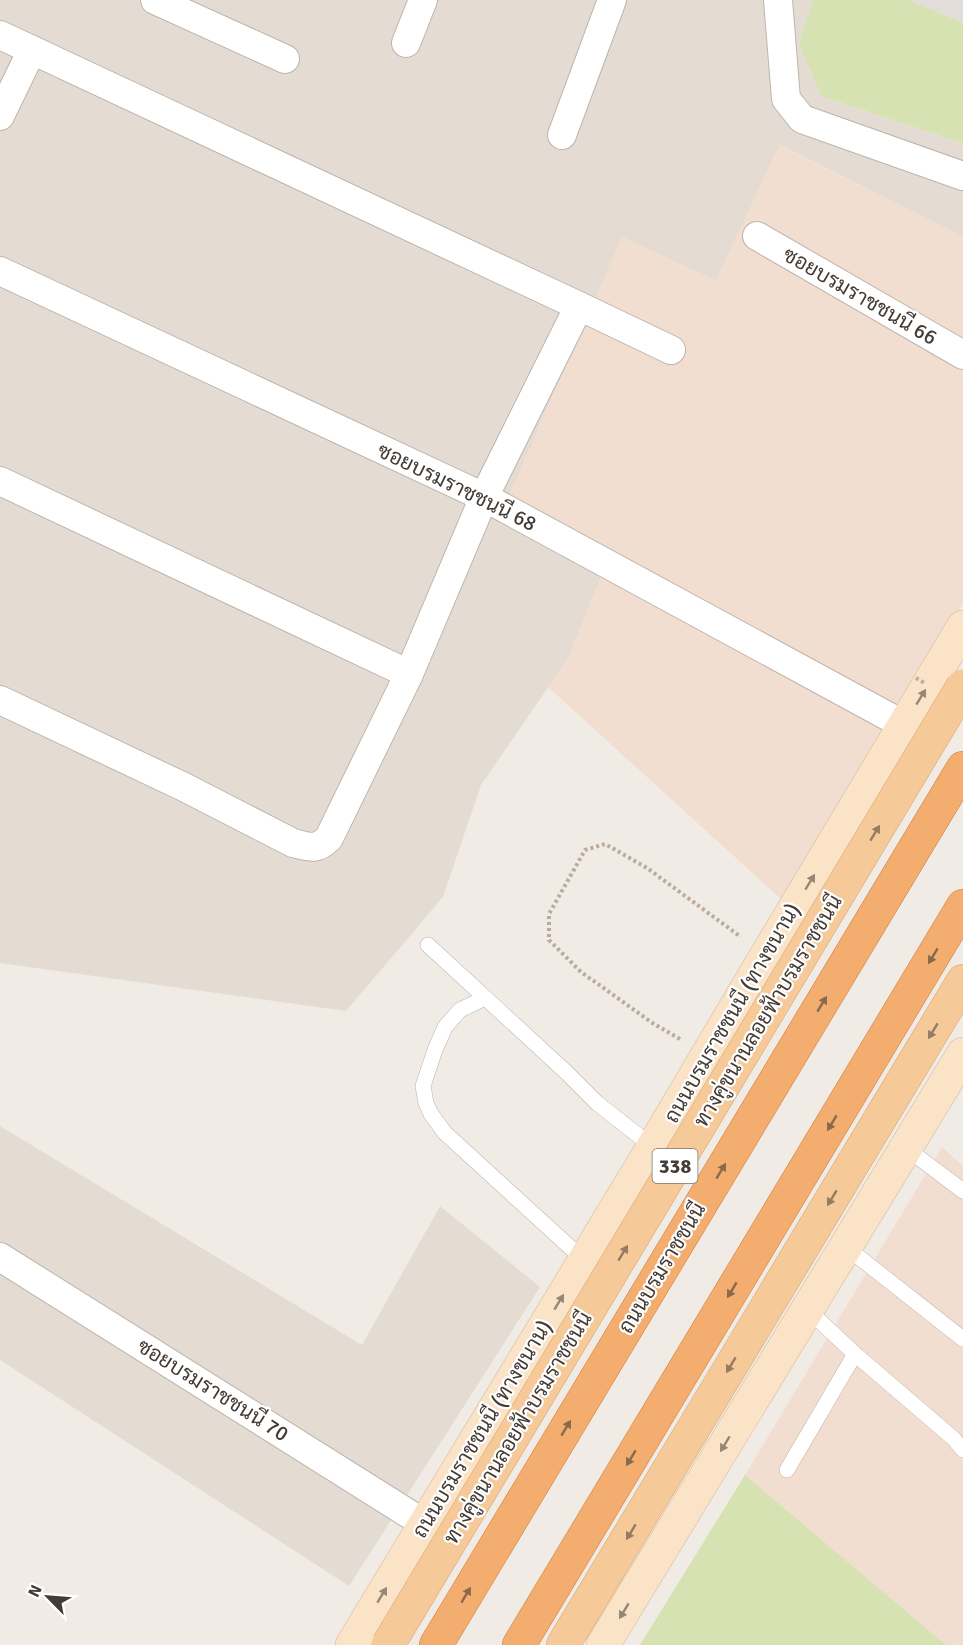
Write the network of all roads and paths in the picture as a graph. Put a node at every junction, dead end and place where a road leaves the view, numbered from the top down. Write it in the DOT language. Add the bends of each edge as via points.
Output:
graph roads {
  1 [pos="155,0"];
  2 [pos="423,0"];
  3 [pos="612,0"];
  4 [pos="778,0"];
  5 [pos="0,35"];
  6 [pos="406,43"];
  7 [pos="32,50"];
  8 [pos="285,59"];
  9 [pos="0,116"];
  10 [pos="562,135"];
  11 [pos="963,176"];
  12 [pos="757,236"];
  13 [pos="0,271"];
  14 [pos="579,306"];
  15 [pos="671,350"];
  16 [pos="963,355"];
  17 [pos="0,481"];
  18 [pos="484,497"];
  19 [pos="963,627"];
  20 [pos="409,674"];
  21 [pos="963,686"];
  22 [pos="0,700"];
  23 [pos="904,725"];
  24 [pos="963,768"];
  25 [pos="963,906"];
  26 [pos="428,945"];
  27 [pos="765,956"];
  28 [pos="963,981"];
  29 [pos="485,998"];
  30 [pos="708,1055"];
  31 [pos="958,1074"];
  32 [pos="653,1147"];
  33 [pos="906,1148"];
  34 [pos="963,1191"];
  35 [pos="846,1247"];
  36 [pos="0,1257"];
  37 [pos="584,1260"];
  38 [pos="807,1309"];
  39 [pos="963,1339"];
  40 [pos="855,1354"];
  41 [pos="963,1450"];
  42 [pos="788,1470"];
  43 [pos="425,1524"];
  44 [pos="352,1645"];
  45 [pos="388,1645"];
  46 [pos="436,1645"];
  47 [pos="519,1645"];
  48 [pos="563,1645"];
  49 [pos="603,1645"];
  1 -- 8 [label="street"];
  2 -- 6 [label="street"];
  3 -- 10 [label="street"];
  4 -- 11 [label="street" via="786,99 802,119"];
  5 -- 7 [label="street"];
  7 -- 9 [label="street"];
  7 -- 14 [label="street"];
  12 -- 16 [label="street, ซอยบรมราชชนนี 66"];
  13 -- 18 [label="street, ซอยบรมราชชนนี 68"];
  14 -- 15 [label="street"];
  14 -- 18 [label="street"];
  17 -- 20 [label="street"];
  18 -- 20 [label="street"];
  18 -- 23 [label="street, ซอยบรมราชชนนี 68"];
  23 -- 19 [label="main road, ถนนบรมราชชนนี (ทางขนาน) / 338, one-way"];
  20 -- 22 [label="street" via="329,838 311,848 293,843"];
  45 -- 21 [label="main road, ทางคู่ขนานลอยฟ้าบรมราชชนนี / 338, one-way, bridge"];
  27 -- 23 [label="main road, ถนนบรมราชชนนี (ทางขนาน) / 338, one-way"];
  46 -- 24 [label="highway, ถนนบรมราชชนนี / 338, one-way"];
  25 -- 47 [label="highway, one-way"];
  26 -- 29 [label="lane"];
  27 -- 30 [label="main road, ถนนบรมราชชนนี (ทางขนาน) / 338"];
  27 -- 30 [label="path" via="647,868 605,844 585,850 549,914 549,940 581,972 654,1024"];
  28 -- 48 [label="main road, one-way"];
  29 -- 32 [label="lane" via="597,1103"];
  29 -- 37 [label="lane" via="460,1010 446,1027 423,1086 426,1103 445,1133"];
  30 -- 32 [label="main road, ถนนบรมราชชนนี (ทางขนาน) / 338"];
  31 -- 33 [label="main road"];
  32 -- 37 [label="main road, ถนนบรมราชชนนี (ทางขนาน) / 338"];
  33 -- 34 [label="lane"];
  33 -- 35 [label="main road"];
  35 -- 38 [label="main road"];
  35 -- 39 [label="lane"];
  36 -- 43 [label="street, ซอยบรมราชชนนี 70"];
  43 -- 37 [label="main road, ถนนบรมราชชนนี (ทางขนาน) / 338, one-way"];
  38 -- 40 [label="lane"];
  38 -- 49 [label="main road, one-way"];
  40 -- 41 [label="lane"];
  40 -- 42 [label="lane"];
  44 -- 43 [label="main road, ถนนบรมราชชนนี (ทางขนาน) / 338, one-way"];
}
